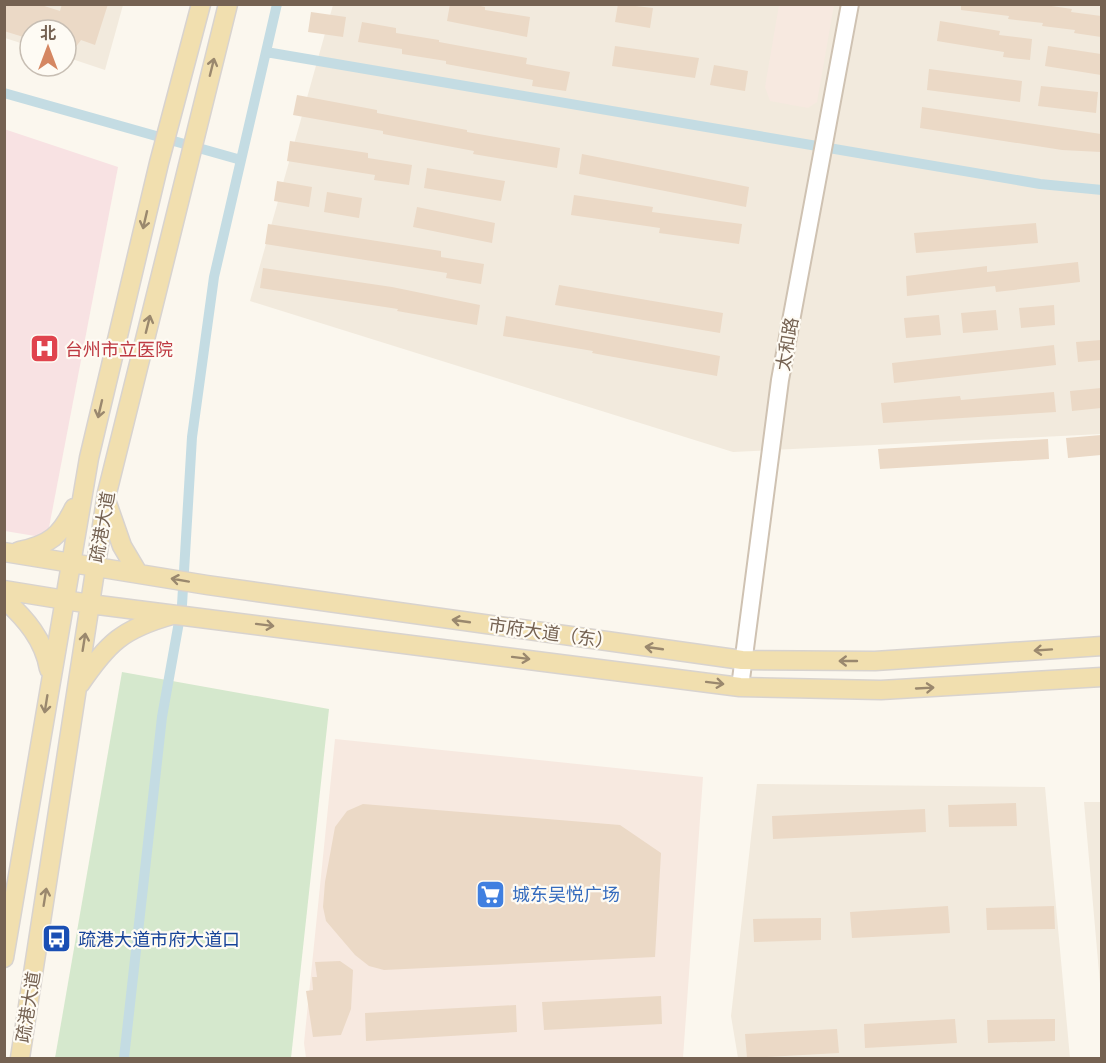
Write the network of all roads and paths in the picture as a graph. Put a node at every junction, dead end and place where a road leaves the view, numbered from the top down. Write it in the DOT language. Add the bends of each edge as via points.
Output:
graph roads {
  1 [pos="201,4"];
  2 [pos="228,4"];
  3 [pos="850,4"];
  4 [pos="83,490"];
  5 [pos="106,499"];
  6 [pos="8,552"];
  7 [pos="69,562"];
  8 [pos="95,565"];
  9 [pos="145,574"];
  10 [pos="4,590"];
  11 [pos="4,599"];
  12 [pos="63,600"];
  13 [pos="90,604"];
  14 [pos="176,614"];
  15 [pos="1101,646"];
  16 [pos="742,660"];
  17 [pos="51,676"];
  18 [pos="1101,677"];
  19 [pos="740,687"];
  20 [pos="77,688"];
  21 [pos="4,958"];
  22 [pos="20,1059"];
  1 -- 4 [label="main road, 疏港大道, one-way" via="159,163"];
  5 -- 2 [label="main road, 疏港大道, one-way"];
  3 -- 16 [label="street, 太和路" via="780,380"];
  4 -- 6 [label="main road" via="58,534 36,548"];
  4 -- 7 [label="main road, 疏港大道"];
  5 -- 8 [label="main road, 疏港大道"];
  5 -- 9 [label="main road" via="122,546"];
  6 -- 7 [label="main road, 市府大道（东）"];
  7 -- 8 [label="main road, 市府大道（东）"];
  7 -- 12 [label="main road, 疏港大道"];
  8 -- 9 [label="main road, 市府大道（东）"];
  8 -- 13 [label="main road, 疏港大道"];
  16 -- 9 [label="main road, 市府大道（东）, one-way"];
  10 -- 12 [label="main road, 市府大道（东）"];
  11 -- 17 [label="main road" via="24,618 42,644"];
  12 -- 13 [label="main road, 市府大道（东）"];
  12 -- 17 [label="main road, 疏港大道"];
  13 -- 14 [label="main road, 市府大道（东）"];
  20 -- 13 [label="main road, 疏港大道, one-way"];
  14 -- 19 [label="main road, 市府大道（东）, one-way"];
  14 -- 20 [label="main road" via="123,633 108,646"];
  15 -- 16 [label="main road, 市府大道（东）, one-way" via="874,661"];
  16 -- 19 [label="street, 太和路"];
  17 -- 21 [label="main road, 疏港大道, one-way"];
  19 -- 18 [label="main road, 市府大道（东）, one-way" via="881,690"];
  22 -- 20 [label="main road, 疏港大道, one-way"];
}
